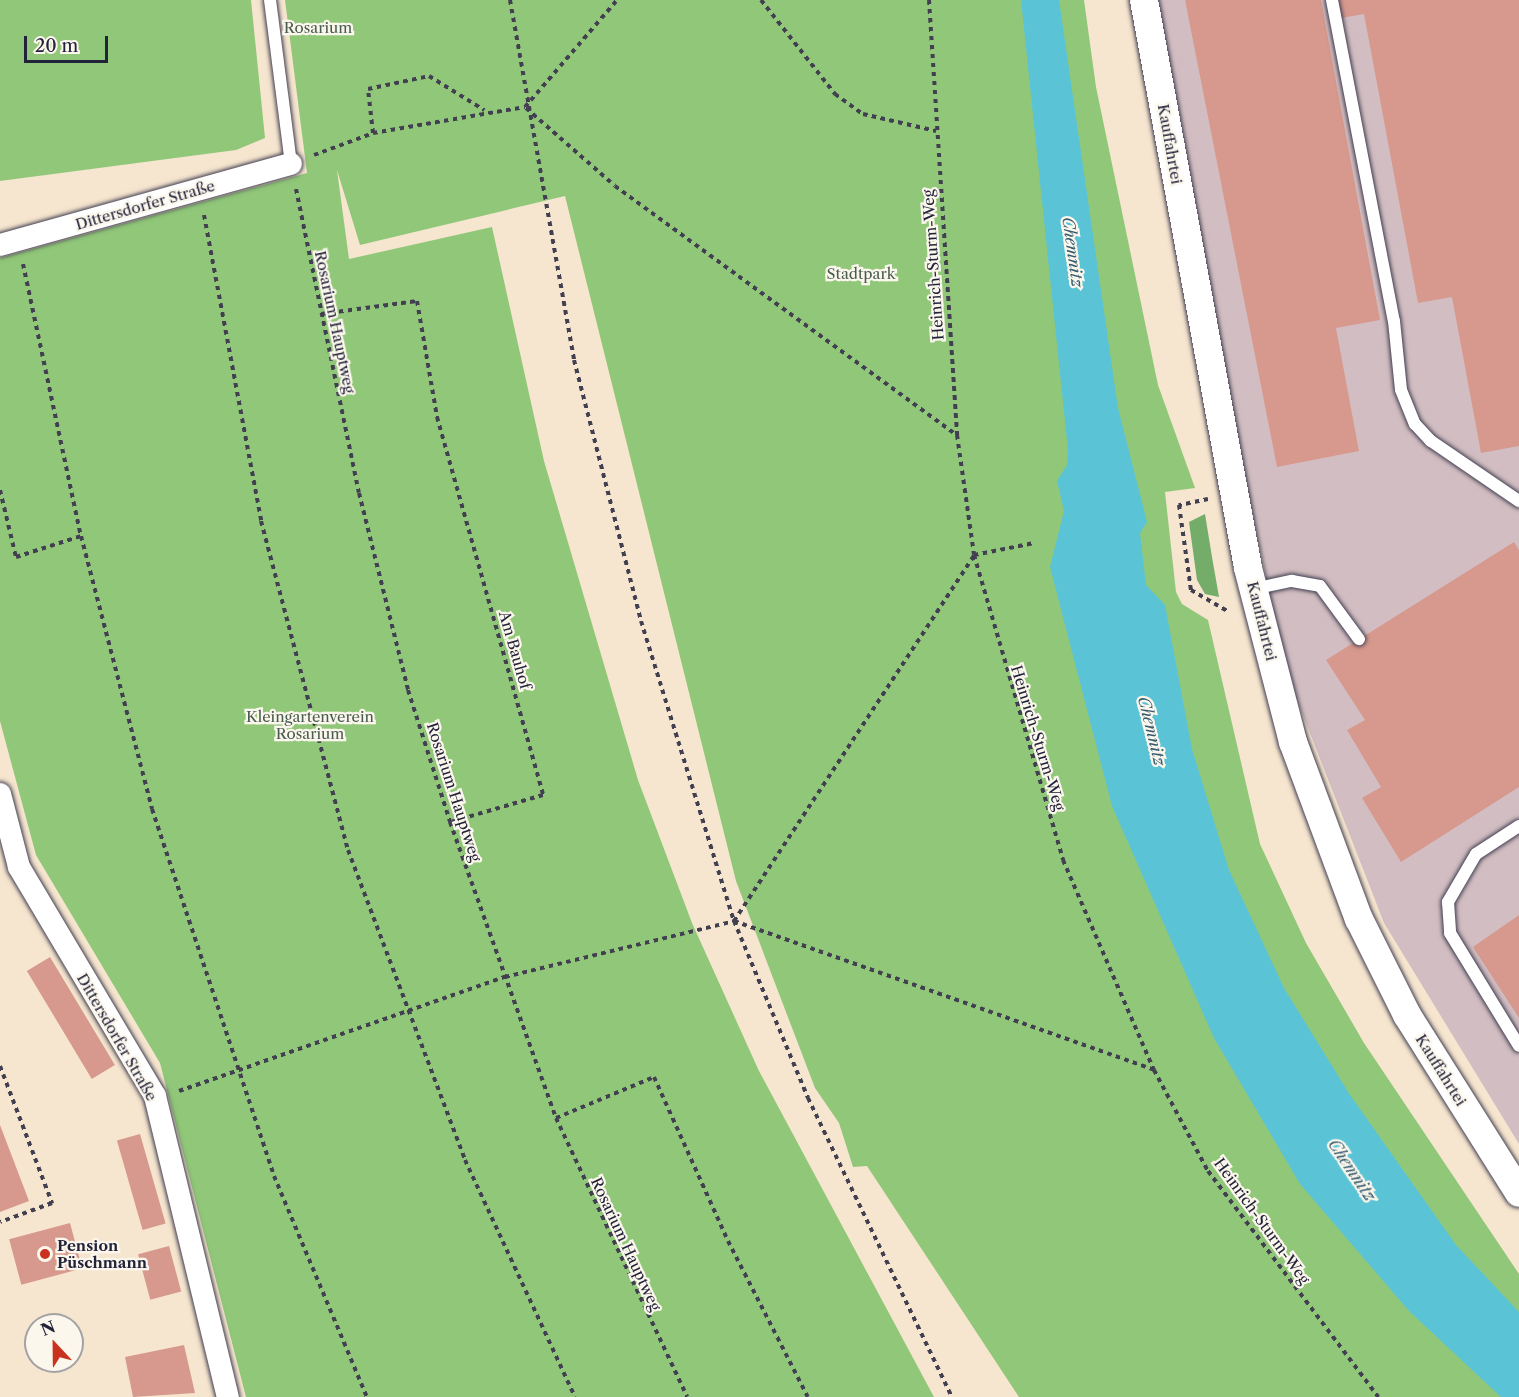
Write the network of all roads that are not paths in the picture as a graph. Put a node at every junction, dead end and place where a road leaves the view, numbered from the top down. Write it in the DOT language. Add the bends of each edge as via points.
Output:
graph roads {
  1 [pos="270,0"];
  2 [pos="1144,0"];
  3 [pos="1332,0"];
  4 [pos="291,164"];
  5 [pos="0,245"];
  6 [pos="1519,501"];
  7 [pos="1253,589"];
  8 [pos="1359,639"];
  9 [pos="0,794"];
  10 [pos="1519,826"];
  11 [pos="1519,1046"];
  12 [pos="1519,1193"];
  13 [pos="228,1397"];
  1 -- 4 [label="lane"];
  2 -- 7 [label="street, Kauffahrtei"];
  3 -- 6 [label="lane" via="1394,321 1401,390 1415,424 1431,441"];
  4 -- 5 [label="street, Dittersdorfer Straße"];
  7 -- 8 [label="lane" via="1292,581 1320,586"];
  7 -- 12 [label="street, Kauffahrtei" via="1293,742 1359,919 1407,1015"];
  9 -- 13 [label="street, Dittersdorfer Straße" via="19,867 155,1096"];
  10 -- 11 [label="lane" via="1476,854 1448,902 1450,933"];
}
